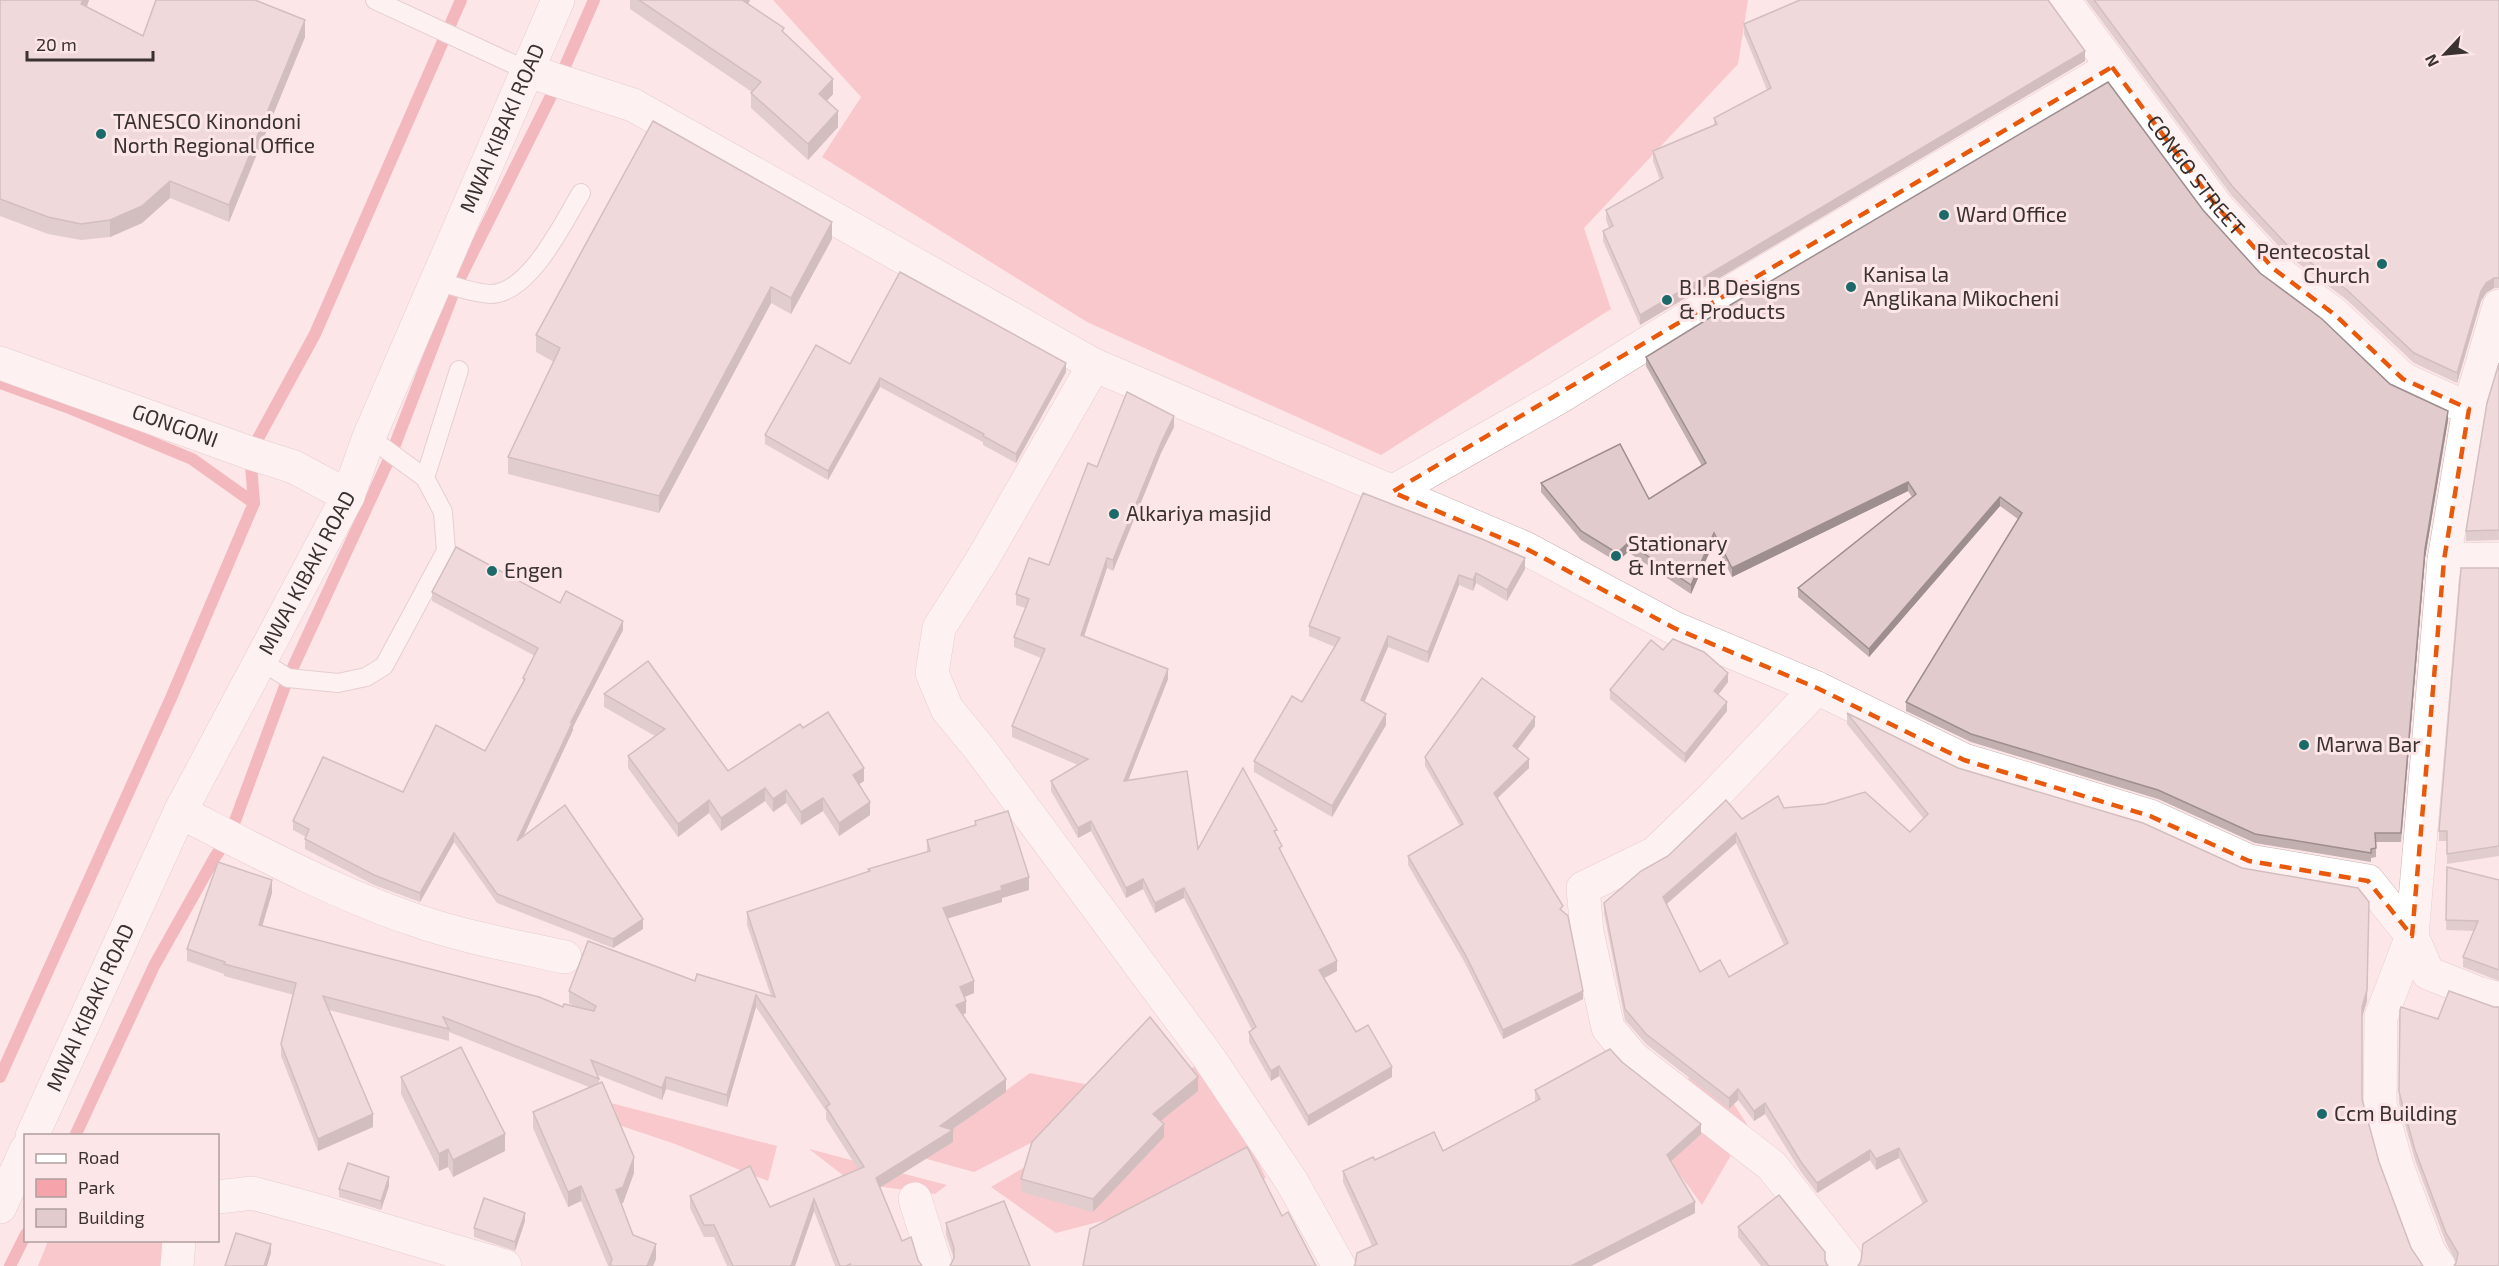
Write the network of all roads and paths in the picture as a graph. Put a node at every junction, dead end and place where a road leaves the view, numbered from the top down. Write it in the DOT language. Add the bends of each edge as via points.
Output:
graph roads {
  1 [pos="375,0"];
  2 [pos="558,0"];
  3 [pos="2063,0"];
  4 [pos="2112,67"];
  5 [pos="528,71"];
  6 [pos="580,193"];
  7 [pos="436,281"];
  8 [pos="2499,306"];
  9 [pos="0,363"];
  10 [pos="1094,365"];
  11 [pos="459,370"];
  12 [pos="2469,409"];
  13 [pos="369,437"];
  14 [pos="425,478"];
  15 [pos="1392,492"];
  16 [pos="348,496"];
  17 [pos="2499,559"];
  18 [pos="2444,560"];
  19 [pos="261,661"];
  20 [pos="1817,688"];
  21 [pos="180,812"];
  22 [pos="2412,936"];
  23 [pos="565,957"];
  24 [pos="2499,999"];
  25 [pos="33,1134"];
  26 [pos="13,1164"];
  27 [pos="219,1197"];
  28 [pos="915,1199"];
  29 [pos="0,1206"];
  30 [pos="179,1242"];
  31 [pos="2430,1261"];
  32 [pos="177,1266"];
  33 [pos="505,1266"];
  34 [pos="936,1266"];
  35 [pos="1339,1266"];
  36 [pos="1843,1266"];
  1 -- 5 [label="lane"];
  2 -- 5 [label="street, MWAI KIBAKI ROAD"];
  3 -- 4 [label="street, CONGO STREET"];
  4 -- 12 [label="street, CONGO STREET" via="2218,208 2274,269 2334,314 2403,379"];
  4 -- 15 [label="street" via="1558,398"];
  5 -- 7 [label="street, MWAI KIBAKI ROAD"];
  5 -- 10 [label="street" via="633,105"];
  6 -- 7 [label="lane" via="547,251 513,288 491,294"];
  7 -- 13 [label="street, MWAI KIBAKI ROAD"];
  8 -- 12 [label="street"];
  9 -- 16 [label="street, GONGONI" via="294,466"];
  10 -- 15 [label="street"];
  10 -- 35 [label="street" via="939,628 932,673 947,709 1209,1058 1292,1182"];
  11 -- 14 [label="lane"];
  12 -- 18 [label="street"];
  13 -- 14 [label="lane"];
  13 -- 16 [label="street, MWAI KIBAKI ROAD"];
  14 -- 19 [label="lane" via="442,512 446,551 384,666 366,677 338,684 288,678"];
  15 -- 20 [label="street" via="1525,548 1674,628"];
  16 -- 19 [label="street, MWAI KIBAKI ROAD"];
  17 -- 18 [label="street"];
  18 -- 22 [label="street"];
  19 -- 21 [label="street, MWAI KIBAKI ROAD"];
  20 -- 22 [label="street" via="1964,760 2150,816 2249,861 2368,881"];
  20 -- 36 [label="street" via="1655,853 1582,888 1587,932 1608,1028 1633,1058 1772,1166 1845,1258"];
  21 -- 23 [label="street" via="408,918 480,939"];
  21 -- 25 [label="street, MWAI KIBAKI ROAD"];
  22 -- 24 [label="street" via="2428,973"];
  22 -- 31 [label="street" via="2381,1017 2380,1105"];
  26 -- 29 [label="street"];
  27 -- 33 [label="street" via="252,1193"];
  28 -- 34 [label="street"];
  30 -- 32 [label="street"];
}
